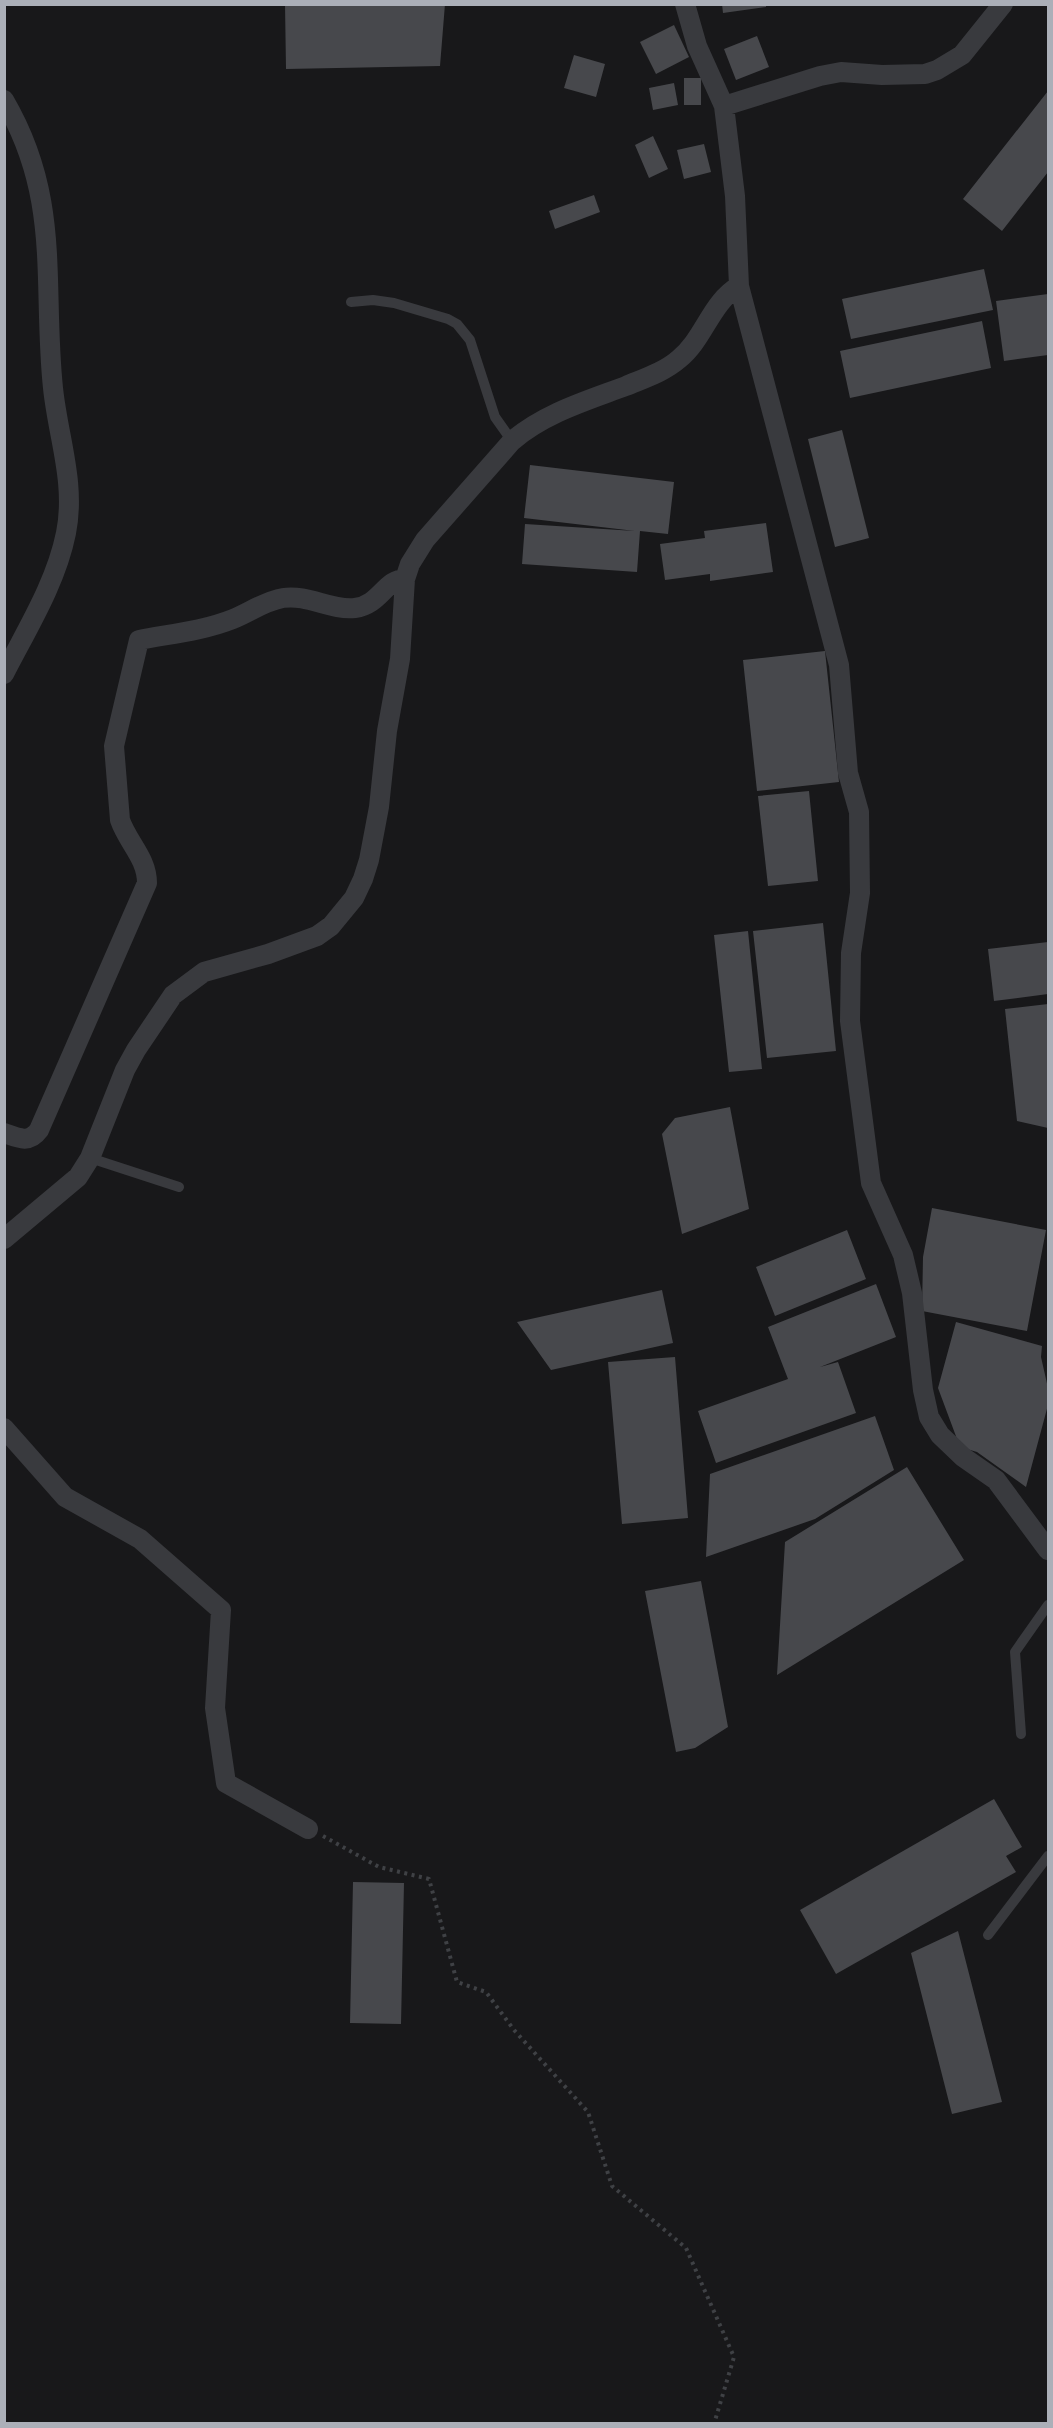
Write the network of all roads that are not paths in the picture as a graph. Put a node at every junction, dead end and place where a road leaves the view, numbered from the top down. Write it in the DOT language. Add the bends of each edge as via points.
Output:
graph roads {
  1 [pos="685,4"];
  2 [pos="1003,4"];
  3 [pos="4,100"];
  4 [pos="724,106"];
  5 [pos="739,286"];
  6 [pos="351,302"];
  7 [pos="512,441"];
  8 [pos="405,579"];
  9 [pos="4,674"];
  10 [pos="4,1133"];
  11 [pos="90,1158"];
  12 [pos="178,1187"];
  13 [pos="4,1239"];
  14 [pos="4,1428"];
  15 [pos="1048,1550"];
  16 [pos="1048,1605"];
  17 [pos="1021,1734"];
  18 [pos="308,1828"];
  19 [pos="1048,1856"];
  20 [pos="988,1935"];
  1 -- 4 [label="street" via="697,46"];
  2 -- 4 [label="street" via="962,55 937,70 914,74 841,72"];
  3 -- 9 [label="street" via="31,157 44,206 53,388 70,488 60,557"];
  4 -- 5 [label="street" via="735,196"];
  5 -- 7 [label="street" via="724,297 693,346 667,368 551,415"];
  5 -- 15 [label="street" via="839,665 848,773 859,812 860,893 851,953 850,1021 871,1183 903,1255 929,1417 940,1435 963,1457 996,1480"];
  6 -- 7 [label="lane" via="394,303 458,324 470,340 495,417"];
  7 -- 8 [label="street" via="425,540"];
  8 -- 10 [label="street" via="392,582 375,600 355,608 285,597 213,626 139,640 114,746 120,820 143,861 147,883 39,1130 27,1139"];
  8 -- 11 [label="street" via="400,659 379,807 369,860 354,898 331,926 317,936 204,972 173,994 125,1070"];
  11 -- 12 [label="lane"];
  11 -- 13 [label="street" via="78,1176"];
  14 -- 18 [label="street" via="65,1497 140,1539 221,1610 214,1708 226,1783"];
  16 -- 17 [label="lane" via="1015,1652"];
  19 -- 20 [label="lane"];
}
